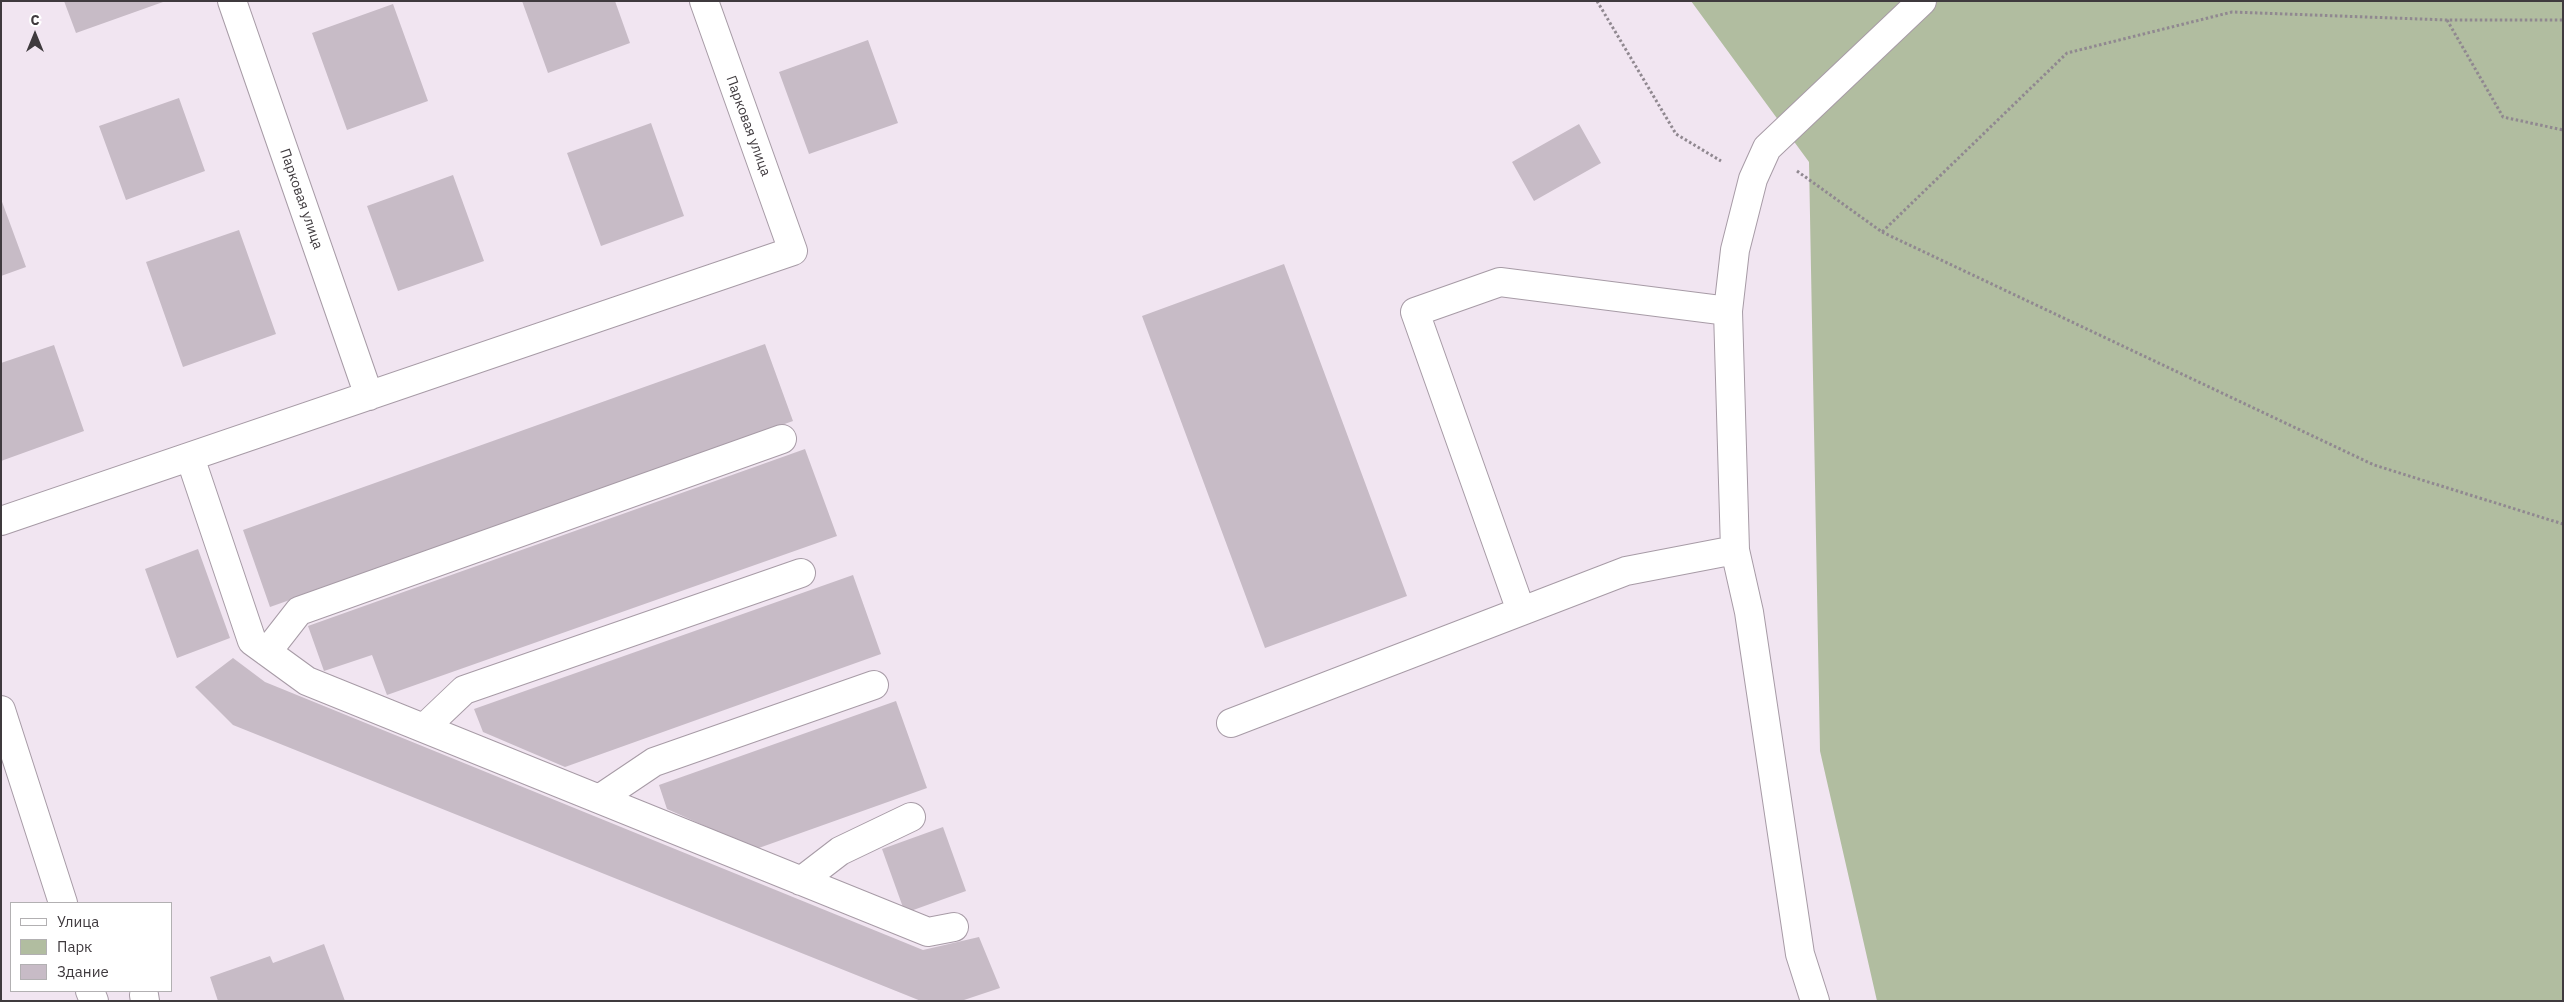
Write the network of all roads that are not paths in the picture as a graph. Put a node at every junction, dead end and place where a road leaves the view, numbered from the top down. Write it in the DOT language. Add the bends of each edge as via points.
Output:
graph roads {
  1 [pos="232,1"];
  2 [pos="704,1"];
  3 [pos="1922,1"];
  4 [pos="1728,311"];
  5 [pos="369,396"];
  6 [pos="782,439"];
  7 [pos="190,457"];
  8 [pos="1,521"];
  9 [pos="1735,550"];
  10 [pos="801,573"];
  11 [pos="1521,611"];
  12 [pos="267,652"];
  13 [pos="874,685"];
  14 [pos="1,710"];
  15 [pos="1232,723"];
  16 [pos="424,728"];
  17 [pos="599,799"];
  18 [pos="911,817"];
  19 [pos="801,881"];
  20 [pos="63,902"];
  21 [pos="954,926"];
  22 [pos="1815,1001"];
  1 -- 5 [label="street, Парковая улица"];
  2 -- 5 [label="street, Парковая улица" via="793,251"];
  3 -- 4 [label="street" via="1767,148 1754,179 1735,250"];
  4 -- 9 [label="street"];
  4 -- 11 [label="street" via="1500,282 1415,312"];
  5 -- 7 [label="street"];
  6 -- 12 [label="street" via="299,611"];
  7 -- 8 [label="street"];
  7 -- 12 [label="street" via="252,641"];
  9 -- 11 [label="street" via="1626,571"];
  9 -- 22 [label="street" via="1749,612 1800,954"];
  10 -- 16 [label="street" via="464,690"];
  11 -- 15 [label="street"];
  12 -- 16 [label="street" via="307,681"];
  13 -- 17 [label="street" via="654,762"];
  14 -- 20 [label="street"];
  16 -- 17 [label="street"];
  17 -- 19 [label="street"];
  18 -- 19 [label="street" via="840,851"];
  19 -- 21 [label="street" via="928,932"];
}
